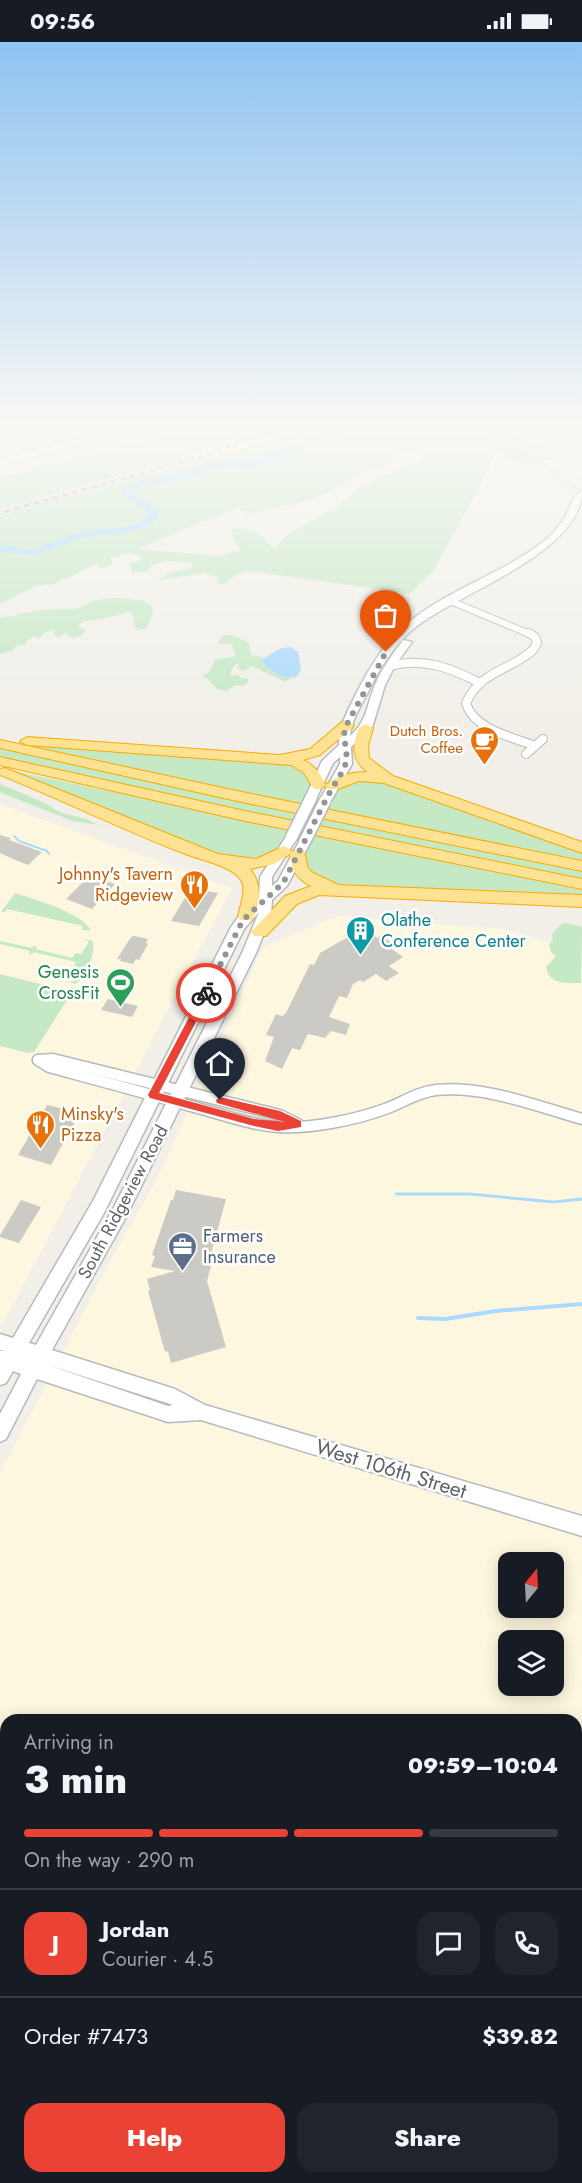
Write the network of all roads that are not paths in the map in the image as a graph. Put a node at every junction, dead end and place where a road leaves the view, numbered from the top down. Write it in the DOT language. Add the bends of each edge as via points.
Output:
graph roads {
  1 [pos="567,527"];
  2 [pos="452,602"];
  3 [pos="393,657"];
  4 [pos="411,660"];
  5 [pos="480,683"];
  6 [pos="347,724"];
  7 [pos="366,728"];
  8 [pos="0,738"];
  9 [pos="543,739"];
  10 [pos="0,744"];
  11 [pos="345,746"];
  12 [pos="535,746"];
  13 [pos="526,753"];
  14 [pos="247,755"];
  15 [pos="0,761"];
  16 [pos="0,770"];
  17 [pos="403,784"];
  18 [pos="321,790"];
  19 [pos="294,846"];
  20 [pos="582,848"];
  21 [pos="219,860"];
  22 [pos="582,866"];
  23 [pos="582,884"];
  24 [pos="358,890"];
  25 [pos="264,901"];
  26 [pos="582,901"];
  27 [pos="246,916"];
  28 [pos="260,932"];
  29 [pos="156,1090"];
  30 [pos="179,1096"];
  31 [pos="582,1119"];
  32 [pos="5,1357"];
  33 [pos="36,1362"];
  34 [pos="0,1434"];
  35 [pos="582,1526"];
  1 -- 2 [label="main road, South Ridgeview Road" via="561,540 527,568"];
  2 -- 3 [label="main road, South Ridgeview Road"];
  2 -- 5 [label="street" via="535,637 533,652"];
  3 -- 4 [label="street"];
  3 -- 4 [label="street"];
  3 -- 6 [label="main road, South Ridgeview Road"];
  3 -- 7 [label="main road, South Ridgeview Road"];
  4 -- 5 [label="street"];
  5 -- 12 [label="street" via="465,700 472,718 487,728"];
  6 -- 11 [label="main road, South Ridgeview Road"];
  6 -- 14 [label="highway" via="327,744 308,755"];
  7 -- 11 [label="main road, South Ridgeview Road"];
  7 -- 17 [label="highway" via="360,745 361,758"];
  8 -- 14 [label="highway"];
  9 -- 12 [label="street"];
  10 -- 22 [label="highway"];
  11 -- 18 [label="main road, South Ridgeview Road" via="324,766"];
  11 -- 18 [label="main road, South Ridgeview Road" via="346,764"];
  12 -- 13 [label="street"];
  14 -- 18 [label="highway" via="301,764 313,772"];
  15 -- 23 [label="highway" via="245,816"];
  16 -- 21 [label="highway"];
  17 -- 18 [label="highway" via="368,776 346,779"];
  17 -- 20 [label="highway"];
  18 -- 19 [label="main road, South Ridgeview Road, bridge"];
  18 -- 19 [label="main road, South Ridgeview Road, bridge" via="325,801"];
  19 -- 21 [label="highway" via="260,864"];
  19 -- 24 [label="highway" via="298,867 310,880"];
  19 -- 25 [label="main road, South Ridgeview Road" via="283,883"];
  19 -- 25 [label="main road, South Ridgeview Road" via="266,877"];
  21 -- 27 [label="highway" via="250,879"];
  24 -- 26 [label="highway"];
  24 -- 28 [label="highway" via="317,890 300,895 284,905"];
  25 -- 27 [label="main road, South Ridgeview Road"];
  25 -- 28 [label="main road, South Ridgeview Road"];
  27 -- 29 [label="main road, South Ridgeview Road"];
  28 -- 30 [label="main road, South Ridgeview Road"];
  29 -- 29 [label="street" via="53,1059 38,1060 49,1068"];
  29 -- 30 [label="street"];
  29 -- 32 [label="main road, South Ridgeview Road" via="99,1206"];
  30 -- 31 [label="street" via="254,1123 278,1127 361,1117 424,1092 456,1089 487,1093"];
  30 -- 33 [label="main road, South Ridgeview Road"];
  32 -- 33 [label="main road, West 106th Street"];
  33 -- 34 [label="main road, South Ridgeview Road"];
  33 -- 35 [label="main road, West 106th Street" via="168,1414 201,1412"];
}
